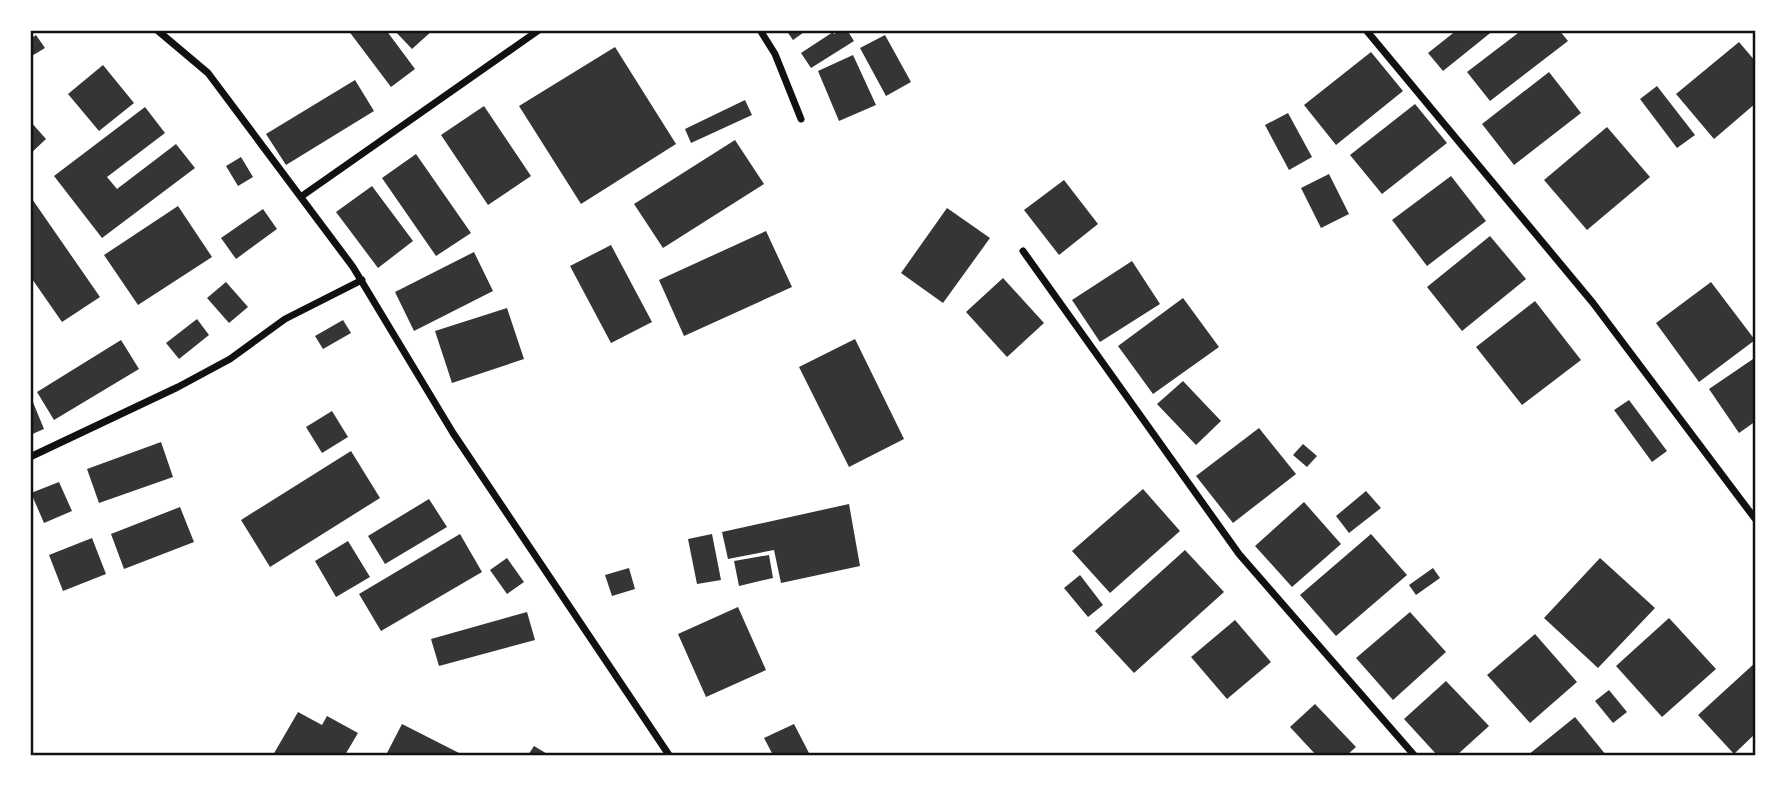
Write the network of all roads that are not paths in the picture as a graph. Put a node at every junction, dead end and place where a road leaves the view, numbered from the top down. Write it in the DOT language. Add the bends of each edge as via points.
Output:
graph roads {
  1 [pos="157,30"];
  2 [pos="539,30"];
  3 [pos="760,30"];
  4 [pos="1366,30"];
  5 [pos="801,119"];
  6 [pos="302,196"];
  7 [pos="1023,251"];
  8 [pos="362,280"];
  9 [pos="30,457"];
  10 [pos="1756,520"];
  11 [pos="669,755"];
  12 [pos="1415,755"];
  1 -- 6 [label="street" via="208,73"];
  2 -- 6 [label="street"];
  3 -- 5 [label="street" via="775,54"];
  4 -- 10 [label="street" via="1593,303"];
  6 -- 8 [label="street"];
  7 -- 12 [label="street" via="1239,554"];
  8 -- 9 [label="street" via="285,319 230,359 178,387"];
  8 -- 11 [label="street" via="453,433"];
}
